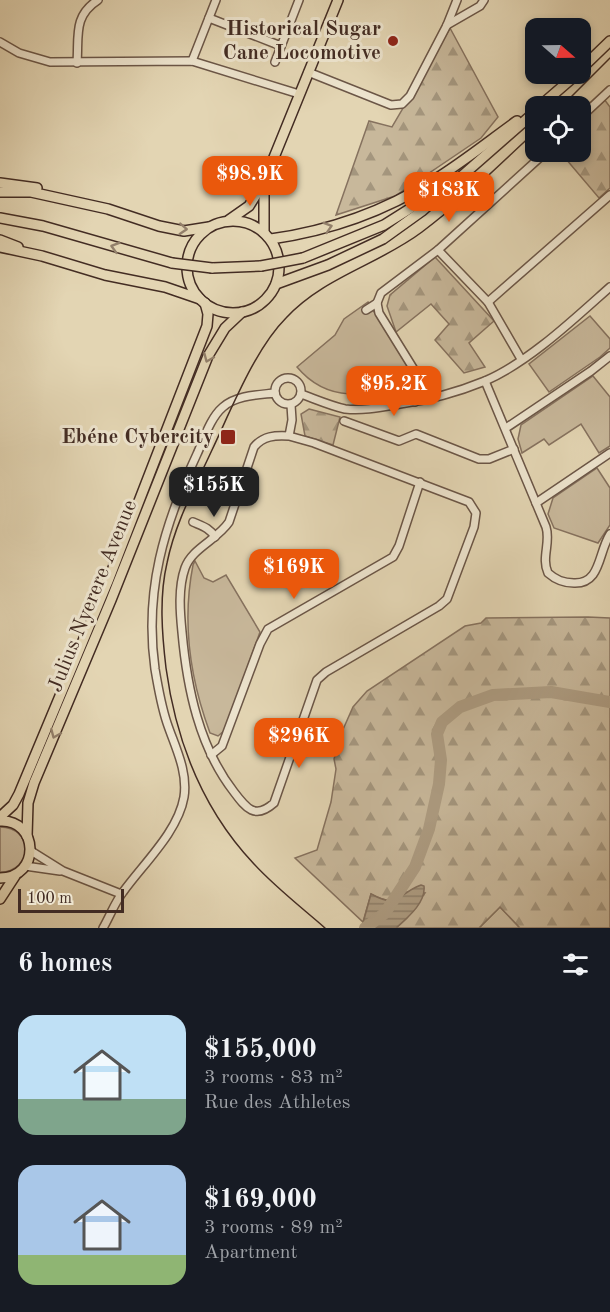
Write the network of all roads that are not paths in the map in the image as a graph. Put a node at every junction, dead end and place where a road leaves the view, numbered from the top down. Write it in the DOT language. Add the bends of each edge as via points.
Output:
graph roads {
  1 [pos="98,0"];
  2 [pos="216,0"];
  3 [pos="299,0"];
  4 [pos="338,0"];
  5 [pos="457,0"];
  6 [pos="484,0"];
  7 [pos="209,18"];
  8 [pos="447,25"];
  9 [pos="610,41"];
  10 [pos="0,42"];
  11 [pos="281,46"];
  12 [pos="591,59"];
  13 [pos="192,61"];
  14 [pos="275,62"];
  15 [pos="77,63"];
  16 [pos="308,72"];
  17 [pos="566,84"];
  18 [pos="610,90"];
  19 [pos="299,94"];
  20 [pos="552,96"];
  21 [pos="591,108"];
  22 [pos="525,116"];
  23 [pos="525,119"];
  24 [pos="481,160"];
  25 [pos="535,162"];
  26 [pos="0,183"];
  27 [pos="264,183"];
  28 [pos="0,192"];
  29 [pos="610,195"];
  30 [pos="108,209"];
  31 [pos="0,218"];
  32 [pos="226,221"];
  33 [pos="211,226"];
  34 [pos="267,236"];
  35 [pos="0,240"];
  36 [pos="0,247"];
  37 [pos="438,250"];
  38 [pos="42,256"];
  39 [pos="276,284"];
  40 [pos="610,287"];
  41 [pos="202,301"];
  42 [pos="488,302"];
  43 [pos="377,303"];
  44 [pos="366,310"];
  45 [pos="242,312"];
  46 [pos="610,356"];
  47 [pos="521,359"];
  48 [pos="485,381"];
  49 [pos="275,393"];
  50 [pos="302,394"];
  51 [pos="415,402"];
  52 [pos="291,405"];
  53 [pos="344,421"];
  54 [pos="506,428"];
  55 [pos="289,436"];
  56 [pos="514,449"];
  57 [pos="610,453"];
  58 [pos="420,482"];
  59 [pos="536,503"];
  60 [pos="193,522"];
  61 [pos="610,534"];
  62 [pos="214,537"];
  63 [pos="211,755"];
  64 [pos="0,819"];
  65 [pos="27,836"];
  66 [pos="31,852"];
  67 [pos="26,866"];
  68 [pos="63,871"];
  69 [pos="15,876"];
  70 [pos="0,878"];
  71 [pos="121,894"];
  72 [pos="0,899"];
  73 [pos="104,928"];
  1 -- 15 [label="street" via="80,18"];
  2 -- 7 [label="street"];
  3 -- 11 [label="street"];
  4 -- 16 [label="main road"];
  5 -- 8 [label="street"];
  6 -- 8 [label="street"];
  7 -- 11 [label="street"];
  7 -- 13 [label="street"];
  8 -- 16 [label="street" via="402,104 391,105"];
  9 -- 12 [label="main road"];
  10 -- 15 [label="street" via="32,58"];
  11 -- 14 [label="street"];
  13 -- 15 [label="street"];
  13 -- 19 [label="street"];
  16 -- 19 [label="main road"];
  17 -- 20 [label="main road"];
  18 -- 21 [label="street"];
  19 -- 27 [label="main road"];
  34 -- 22 [label="main road, one-way" via="315,231 378,210 433,181"];
  23 -- 24 [label="main road"];
  24 -- 31 [label="main road, one-way, bridge" via="384,225 303,258 261,266 212,268 172,263 43,226"];
  24 -- 39 [label="main road" via="383,239"];
  25 -- 37 [label="street"];
  26 -- 30 [label="main road" via="91,199"];
  27 -- 32 [label="main road" via="249,206"];
  27 -- 34 [label="main road"];
  28 -- 30 [label="main road" via="31,192"];
  29 -- 42 [label="street"];
  30 -- 33 [label="main road, one-way" via="184,231"];
  32 -- 33 [label="main road"];
  32 -- 34 [label="main road" via="246,223"];
  33 -- 41 [label="main road, Julius Nyerere Avenue" via="200,235 188,260 192,288"];
  34 -- 39 [label="main road" via="278,253"];
  35 -- 38 [label="main road"];
  36 -- 38 [label="main road"];
  37 -- 42 [label="street"];
  37 -- 43 [label="street" via="381,293"];
  38 -- 41 [label="main road" via="105,275 165,287"];
  39 -- 45 [label="main road, Julius Nyerere Avenue" via="260,305"];
  40 -- 47 [label="street"];
  41 -- 45 [label="main road" via="216,310"];
  41 -- 64 [label="main road, Julius Nyerere Avenue" via="208,314 207,326 108,581 19,794"];
  42 -- 47 [label="street"];
  43 -- 44 [label="street"];
  43 -- 51 [label="street" via="379,313 413,368"];
  45 -- 65 [label="main road, Julius Nyerere Avenue, one-way" via="225,328 208,356 30,794"];
  46 -- 54 [label="street"];
  47 -- 48 [label="street"];
  48 -- 51 [label="street"];
  48 -- 54 [label="street"];
  49 -- 50 [label="street" via="276,385 286,378 298,382"];
  49 -- 52 [label="street" via="279,401"];
  49 -- 71 [label="street" via="237,398 218,412 177,497 167,527 155,577 152,641 161,703 184,778 184,799 164,839"];
  50 -- 51 [label="street" via="344,408 364,410"];
  50 -- 52 [label="street"];
  52 -- 55 [label="street"];
  53 -- 56 [label="street" via="399,441 416,434 479,459"];
  54 -- 56 [label="street"];
  55 -- 58 [label="street"];
  55 -- 62 [label="street" via="272,436 254,447 229,522"];
  56 -- 59 [label="street"];
  57 -- 59 [label="street"];
  58 -- 63 [label="street" via="393,557 268,629 222,746"];
  58 -- 63 [label="street" via="469,502 476,513 447,599 317,680 274,803 267,809 252,811 245,807"];
  59 -- 61 [label="street" via="548,533 546,567 558,580 578,583 591,579"];
  60 -- 62 [label="street" via="212,531"];
  62 -- 63 [label="street" via="191,557 180,592 184,661 196,715"];
  64 -- 65 [label="main road" via="14,823"];
  65 -- 66 [label="main road, Julius Nyerere Avenue"];
  66 -- 67 [label="main road"];
  66 -- 68 [label="street"];
  67 -- 68 [label="street"];
  67 -- 69 [label="main road"];
  68 -- 71 [label="street"];
  69 -- 70 [label="main road"];
  69 -- 72 [label="main road"];
  71 -- 73 [label="street"];
}
